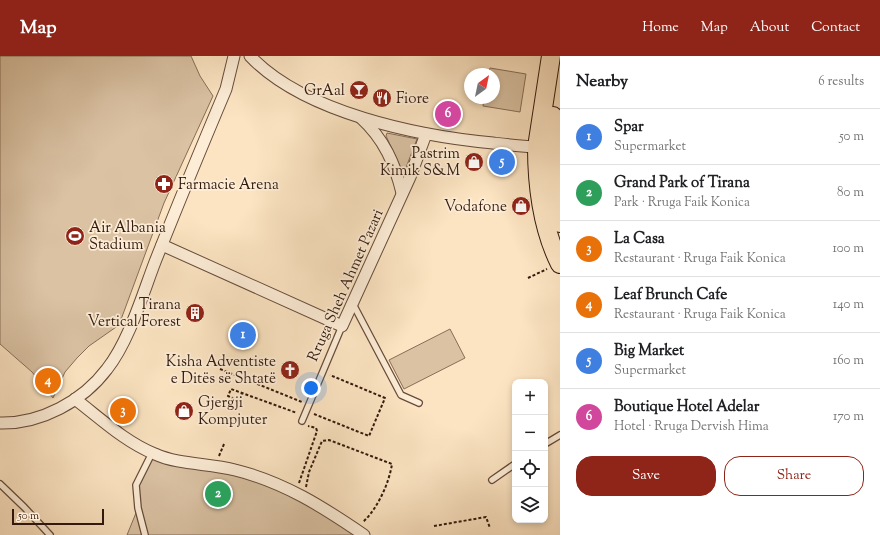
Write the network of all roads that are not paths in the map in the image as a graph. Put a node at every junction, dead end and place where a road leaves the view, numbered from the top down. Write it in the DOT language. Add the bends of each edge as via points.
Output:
graph roads {
  1 [pos="234,56"];
  2 [pos="250,56"];
  3 [pos="551,56"];
  4 [pos="560,71"];
  5 [pos="359,116"];
  6 [pos="426,134"];
  7 [pos="544,147"];
  8 [pos="402,193"];
  9 [pos="560,223"];
  10 [pos="162,245"];
  11 [pos="560,264"];
  12 [pos="353,304"];
  13 [pos="342,326"];
  14 [pos="75,399"];
  15 [pos="419,403"];
  16 [pos="304,416"];
  17 [pos="0,423"];
  18 [pos="560,435"];
  19 [pos="548,442"];
  20 [pos="152,453"];
  21 [pos="512,466"];
  22 [pos="492,480"];
  23 [pos="0,484"];
  24 [pos="360,532"];
  25 [pos="50,535"];
  26 [pos="145,535"];
  1 -- 10 [label="street" via="226,89"];
  2 -- 5 [label="street" via="289,86"];
  3 -- 7 [label="main road"];
  4 -- 7 [label="main road" via="552,123"];
  5 -- 6 [label="street"];
  5 -- 8 [label="street" via="373,129 388,152"];
  6 -- 7 [label="street"];
  6 -- 8 [label="street, Rruga Sheh Ahmet Pazari"];
  7 -- 9 [label="main road"];
  7 -- 11 [label="main road" via="540,192 545,224"];
  8 -- 12 [label="street, Rruga Sheh Ahmet Pazari"];
  10 -- 13 [label="street"];
  10 -- 14 [label="street" via="116,355 95,383"];
  12 -- 13 [label="street, Rruga Sheh Ahmet Pazari"];
  12 -- 15 [label="lane" via="401,395"];
  13 -- 16 [label="lane, Rruga Sheh Ahmet Pazari"];
  14 -- 17 [label="street" via="39,417"];
  14 -- 20 [label="street" via="112,428"];
  18 -- 19 [label="lane"];
  20 -- 24 [label="street" via="169,459 216,466 261,477 313,501"];
  20 -- 26 [label="lane" via="136,484 138,508"];
  21 -- 22 [label="lane"];
  23 -- 25 [label="lane"];
}
